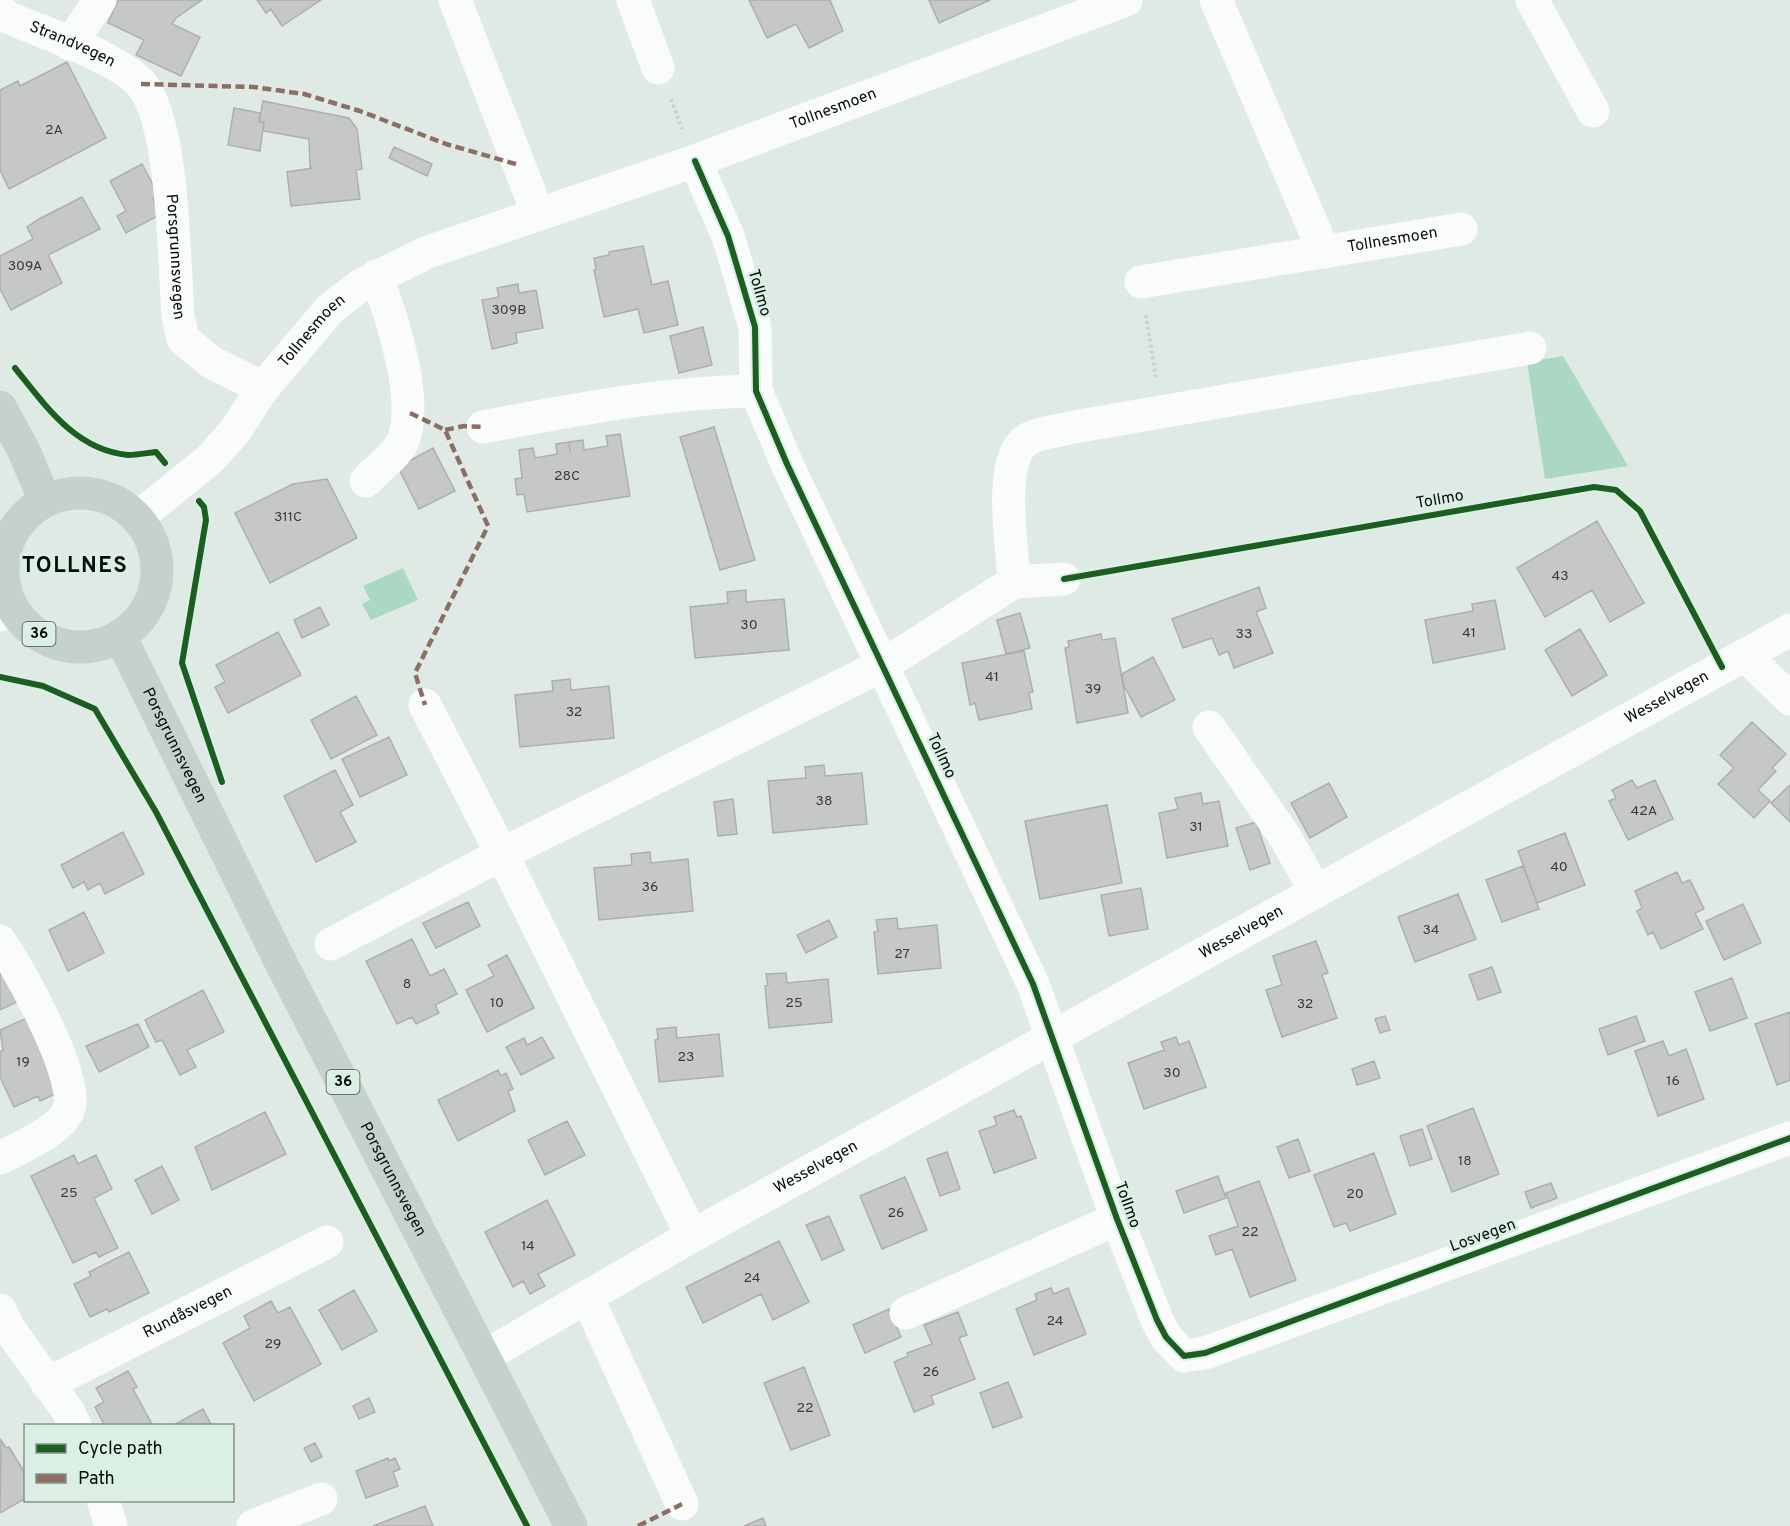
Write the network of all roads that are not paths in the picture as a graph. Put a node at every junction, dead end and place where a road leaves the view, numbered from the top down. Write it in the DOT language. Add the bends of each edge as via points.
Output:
graph roads {
  1 [pos="100,0"];
  2 [pos="455,0"];
  3 [pos="633,0"];
  4 [pos="1125,0"];
  5 [pos="1216,0"];
  6 [pos="1532,0"];
  7 [pos="2,16"];
  8 [pos="70,44"];
  9 [pos="658,68"];
  10 [pos="141,84"];
  11 [pos="1593,111"];
  12 [pos="695,161"];
  13 [pos="538,214"];
  14 [pos="1461,229"];
  15 [pos="1324,252"];
  16 [pos="376,276"];
  17 [pos="1141,282"];
  18 [pos="1530,348"];
  19 [pos="263,388"];
  20 [pos="756,391"];
  21 [pos="0,407"];
  22 [pos="483,427"];
  23 [pos="366,481"];
  24 [pos="45,501"];
  25 [pos="137,518"];
  26 [pos="1064,579"];
  27 [pos="1014,582"];
  28 [pos="7,612"];
  29 [pos="1790,630"];
  30 [pos="120,636"];
  31 [pos="1745,655"];
  32 [pos="883,665"];
  33 [pos="1790,699"];
  34 [pos="425,705"];
  35 [pos="1209,727"];
  36 [pos="502,854"];
  37 [pos="1316,892"];
  38 [pos="0,940"];
  39 [pos="331,944"];
  40 [pos="1053,1037"];
  41 [pos="1790,1138"];
  42 [pos="0,1158"];
  43 [pos="1117,1219"];
  44 [pos="692,1236"];
  45 [pos="327,1242"];
  46 [pos="587,1297"];
  47 [pos="0,1310"];
  48 [pos="906,1312"];
  49 [pos="485,1356"];
  50 [pos="1184,1356"];
  51 [pos="47,1384"];
  52 [pos="75,1424"];
  53 [pos="321,1499"];
  54 [pos="104,1502"];
  55 [pos="682,1504"];
  56 [pos="111,1526"];
  57 [pos="253,1526"];
  58 [pos="571,1526"];
  1 -- 8 [label="street"];
  2 -- 13 [label="street"];
  3 -- 9 [label="street"];
  4 -- 12 [label="street, Tollnesmoen"];
  5 -- 15 [label="street, Tollnesmoen"];
  6 -- 11 [label="street"];
  7 -- 8 [label="street, Strandvegen"];
  8 -- 10 [label="street, Strandvegen" via="114,64"];
  10 -- 19 [label="street, Porsgrunnsvegen" via="154,106 165,147 183,339 212,362"];
  12 -- 13 [label="street, Tollnesmoen"];
  12 -- 20 [label="street, Tollmo" via="728,236 755,327"];
  13 -- 16 [label="street, Tollnesmoen" via="428,252"];
  14 -- 15 [label="street, Tollnesmoen"];
  15 -- 17 [label="street, Tollnesmoen"];
  16 -- 19 [label="street, Tollnesmoen" via="330,309"];
  16 -- 23 [label="street" via="397,332 410,413 400,446"];
  18 -- 27 [label="street" via="1029,438 1018,448 1009,475"];
  19 -- 25 [label="street, Tollnesmoen" via="235,431 209,460"];
  20 -- 22 [label="street" via="605,404"];
  20 -- 32 [label="street, Tollmo"];
  21 -- 24 [label="highway"];
  24 -- 25 [label="highway, 36" via="63,494 94,495 122,505"];
  24 -- 28 [label="highway, 36" via="28,513 6,548 3,568"];
  25 -- 30 [label="highway, 36" via="150,537 157,558 157,581 144,612"];
  26 -- 27 [label="street"];
  27 -- 32 [label="street"];
  28 -- 30 [label="highway, 36" via="57,642 73,646 97,645"];
  29 -- 31 [label="street, Wesselvegen"];
  30 -- 49 [label="highway, Porsgrunnsvegen / 36" via="282,965"];
  31 -- 33 [label="street"];
  31 -- 37 [label="street, Wesselvegen"];
  32 -- 36 [label="street"];
  32 -- 40 [label="street, Tollmo"];
  34 -- 36 [label="street"];
  35 -- 37 [label="street" via="1285,837"];
  36 -- 39 [label="street"];
  36 -- 44 [label="street"];
  37 -- 40 [label="street, Wesselvegen"];
  38 -- 42 [label="street" via="50,1032 67,1075 70,1107 60,1123"];
  40 -- 43 [label="street, Tollmo"];
  40 -- 44 [label="street, Wesselvegen"];
  41 -- 50 [label="street, Losvegen" via="1205,1353"];
  43 -- 48 [label="street"];
  43 -- 50 [label="street, Tollmo" via="1166,1337"];
  44 -- 46 [label="street, Wesselvegen"];
  45 -- 51 [label="street, Rundåsvegen"];
  46 -- 49 [label="street, Wesselvegen"];
  46 -- 55 [label="street"];
  47 -- 51 [label="street"];
  49 -- 58 [label="highway, Porsgrunnsvegen / 36"];
  51 -- 52 [label="street"];
  53 -- 57 [label="street"];
  54 -- 56 [label="street"];
}
